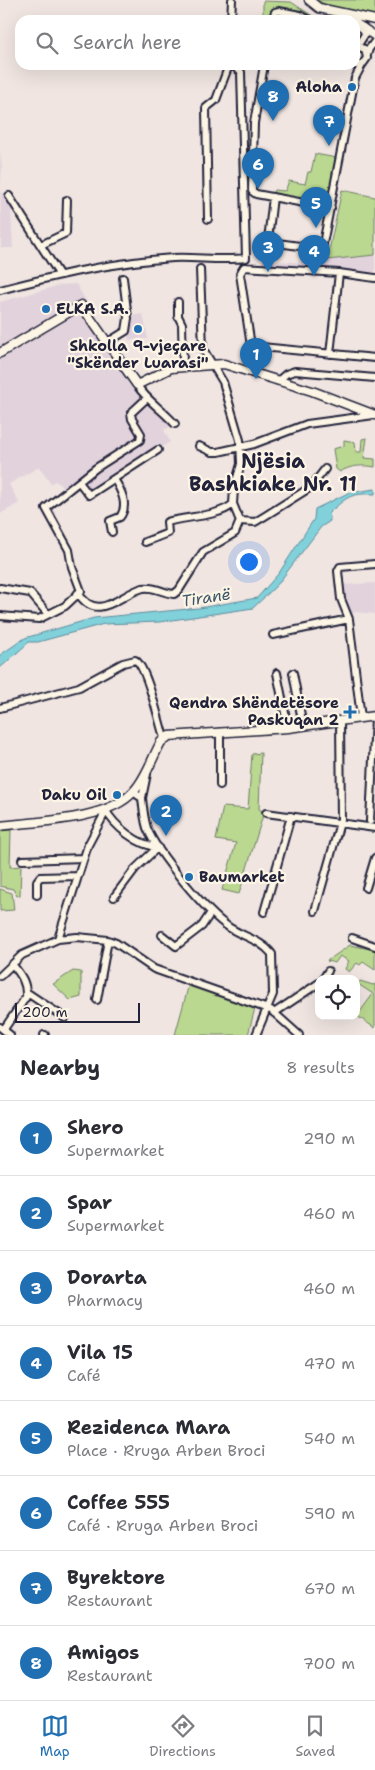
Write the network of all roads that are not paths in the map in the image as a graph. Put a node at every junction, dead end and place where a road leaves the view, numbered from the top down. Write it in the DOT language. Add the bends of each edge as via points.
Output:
graph roads {
  1 [pos="232,0"];
  2 [pos="300,0"];
  3 [pos="308,0"];
  4 [pos="319,8"];
  5 [pos="332,11"];
  6 [pos="231,15"];
  7 [pos="274,15"];
  8 [pos="300,15"];
  9 [pos="340,15"];
  10 [pos="351,15"];
  11 [pos="360,17"];
  12 [pos="375,20"];
  13 [pos="360,26"];
  14 [pos="363,28"];
  15 [pos="375,36"];
  16 [pos="360,41"];
  17 [pos="375,41"];
  18 [pos="360,47"];
  19 [pos="367,55"];
  20 [pos="362,65"];
  21 [pos="360,69"];
  22 [pos="229,70"];
  23 [pos="238,70"];
  24 [pos="263,70"];
  25 [pos="354,70"];
  26 [pos="359,70"];
  27 [pos="356,76"];
  28 [pos="9,196"];
  29 [pos="273,197"];
  30 [pos="67,200"];
  31 [pos="331,208"];
  32 [pos="208,219"];
  33 [pos="41,245"];
  34 [pos="200,270"];
  35 [pos="338,273"];
  36 [pos="59,274"];
  37 [pos="123,278"];
  38 [pos="375,278"];
  39 [pos="0,290"];
  40 [pos="178,302"];
  41 [pos="108,342"];
  42 [pos="251,346"];
  43 [pos="0,353"];
  44 [pos="330,354"];
  45 [pos="375,358"];
  46 [pos="211,364"];
  47 [pos="183,366"];
  48 [pos="251,371"];
  49 [pos="375,378"];
  50 [pos="278,380"];
  51 [pos="137,385"];
  52 [pos="146,399"];
  53 [pos="375,415"];
  54 [pos="175,424"];
  55 [pos="199,446"];
  56 [pos="241,446"];
  57 [pos="158,450"];
  58 [pos="325,469"];
  59 [pos="114,479"];
  60 [pos="79,482"];
  61 [pos="233,504"];
  62 [pos="240,521"];
  63 [pos="112,532"];
  64 [pos="146,542"];
  65 [pos="375,564"];
  66 [pos="0,588"];
  67 [pos="78,593"];
  68 [pos="48,614"];
  69 [pos="0,616"];
  70 [pos="349,619"];
  71 [pos="273,635"];
  72 [pos="277,673"];
  73 [pos="293,673"];
  74 [pos="0,708"];
  75 [pos="375,717"];
  76 [pos="361,718"];
  77 [pos="340,721"];
  78 [pos="303,726"];
  79 [pos="288,728"];
  80 [pos="220,732"];
  81 [pos="164,738"];
  82 [pos="147,770"];
  83 [pos="220,785"];
  84 [pos="133,792"];
  85 [pos="142,798"];
  86 [pos="106,810"];
  87 [pos="266,813"];
  88 [pos="291,816"];
  89 [pos="370,821"];
  90 [pos="340,824"];
  91 [pos="0,826"];
  92 [pos="375,828"];
  93 [pos="158,847"];
  94 [pos="84,858"];
  95 [pos="375,858"];
  96 [pos="22,860"];
  97 [pos="78,876"];
  98 [pos="366,888"];
  99 [pos="37,895"];
  100 [pos="114,897"];
  101 [pos="315,911"];
  102 [pos="264,912"];
  103 [pos="210,914"];
  104 [pos="162,936"];
  105 [pos="352,938"];
  106 [pos="58,939"];
  107 [pos="108,940"];
  108 [pos="375,946"];
  109 [pos="13,965"];
  110 [pos="328,970"];
  111 [pos="325,975"];
  112 [pos="0,976"];
  113 [pos="315,986"];
  114 [pos="26,992"];
  115 [pos="97,1000"];
  116 [pos="267,1008"];
  117 [pos="274,1013"];
  118 [pos="65,1018"];
  119 [pos="2,1028"];
  120 [pos="10,1035"];
  121 [pos="256,1035"];
  122 [pos="299,1035"];
  1 -- 6 [label="street"];
  2 -- 4 [label="main road"];
  3 -- 4 [label="main road"];
  4 -- 5 [label="main road"];
  5 -- 9 [label="main road"];
  5 -- 10 [label="main road"];
  7 -- 8 [label="street" via="279,11"];
  11 -- 12 [label="main road"];
  13 -- 14 [label="main road"];
  14 -- 15 [label="main road"];
  14 -- 16 [label="street" via="365,34"];
  17 -- 19 [label="street"];
  18 -- 19 [label="street" via="365,49"];
  19 -- 20 [label="street"];
  20 -- 21 [label="street"];
  22 -- 32 [label="street" via="216,100 206,108"];
  23 -- 36 [label="street" via="241,72 246,258 172,258"];
  24 -- 29 [label="street" via="254,123 252,190 256,194"];
  25 -- 27 [label="street"];
  26 -- 27 [label="street"];
  27 -- 31 [label="street"];
  28 -- 33 [label="street"];
  29 -- 31 [label="street"];
  29 -- 31 [label="street" via="267,236 270,242 322,249"];
  30 -- 33 [label="street" via="66,233"];
  33 -- 36 [label="street"];
  34 -- 46 [label="street" via="203,350"];
  35 -- 38 [label="street"];
  35 -- 42 [label="street" via="244,267 240,274"];
  35 -- 44 [label="street"];
  36 -- 39 [label="street"];
  37 -- 41 [label="street" via="128,318 126,331"];
  40 -- 47 [label="street"];
  41 -- 43 [label="main road" via="81,305"];
  41 -- 51 [label="main road"];
  42 -- 44 [label="street"];
  42 -- 48 [label="street"];
  44 -- 45 [label="street"];
  46 -- 47 [label="main road"];
  46 -- 48 [label="main road"];
  46 -- 56 [label="street" via="220,375 228,396"];
  47 -- 51 [label="main road" via="163,371"];
  48 -- 50 [label="main road"];
  49 -- 50 [label="street" via="295,371"];
  50 -- 53 [label="main road"];
  51 -- 52 [label="street"];
  52 -- 54 [label="street"];
  52 -- 60 [label="street" via="131,413 141,434 140,440"];
  53 -- 56 [label="street" via="316,422"];
  55 -- 56 [label="street" via="212,452"];
  56 -- 61 [label="street"];
  57 -- 59 [label="street"];
  58 -- 62 [label="street" via="311,487 265,516 255,522"];
  59 -- 60 [label="street" via="89,495"];
  59 -- 63 [label="street" via="121,491 124,510 120,517 110,521"];
  60 -- 67 [label="street" via="46,508 69,550 72,567 82,589"];
  61 -- 62 [label="street"];
  61 -- 64 [label="street" via="212,514 186,516 167,522 168,533"];
  62 -- 67 [label="street" via="235,533 202,552 174,594 147,588 109,606 87,604"];
  65 -- 70 [label="street" via="338,569 341,599"];
  66 -- 68 [label="street" via="30,593"];
  67 -- 68 [label="street" via="65,606"];
  68 -- 69 [label="street" via="31,620"];
  70 -- 71 [label="street"];
  70 -- 76 [label="street"];
  72 -- 79 [label="street"];
  73 -- 78 [label="street"];
  74 -- 81 [label="street" via="60,693 91,681 123,662 139,662 157,706"];
  75 -- 76 [label="main road"];
  75 -- 89 [label="street"];
  76 -- 77 [label="main road"];
  77 -- 78 [label="main road"];
  77 -- 90 [label="street"];
  78 -- 79 [label="main road"];
  79 -- 80 [label="main road"];
  80 -- 81 [label="main road" via="175,734"];
  80 -- 83 [label="street"];
  81 -- 82 [label="main road"];
  82 -- 84 [label="main road"];
  82 -- 85 [label="street"];
  84 -- 85 [label="street"];
  84 -- 86 [label="main road"];
  85 -- 93 [label="street" via="147,826"];
  86 -- 91 [label="main road"];
  86 -- 93 [label="street" via="124,830 147,845"];
  86 -- 94 [label="street"];
  87 -- 88 [label="street"];
  88 -- 90 [label="street"];
  88 -- 102 [label="street"];
  90 -- 92 [label="street"];
  90 -- 101 [label="street"];
  93 -- 100 [label="street" via="135,869"];
  93 -- 103 [label="street"];
  94 -- 96 [label="street"];
  94 -- 97 [label="street"];
  95 -- 98 [label="street"];
  97 -- 99 [label="street" via="40,877"];
  97 -- 106 [label="street"];
  103 -- 104 [label="street" via="202,926 176,946"];
  103 -- 116 [label="street" via="260,943 272,954 274,987"];
  105 -- 108 [label="street"];
  106 -- 107 [label="street"];
  106 -- 109 [label="street" via="22,955"];
  107 -- 115 [label="street"];
  107 -- 116 [label="street" via="154,969"];
  109 -- 112 [label="street"];
  109 -- 114 [label="street" via="25,981"];
  110 -- 111 [label="street"];
  113 -- 117 [label="street"];
  114 -- 118 [label="street"];
  114 -- 119 [label="street" via="26,997"];
  116 -- 117 [label="street"];
  116 -- 121 [label="street"];
  117 -- 122 [label="street"];
  119 -- 120 [label="street"];
}
